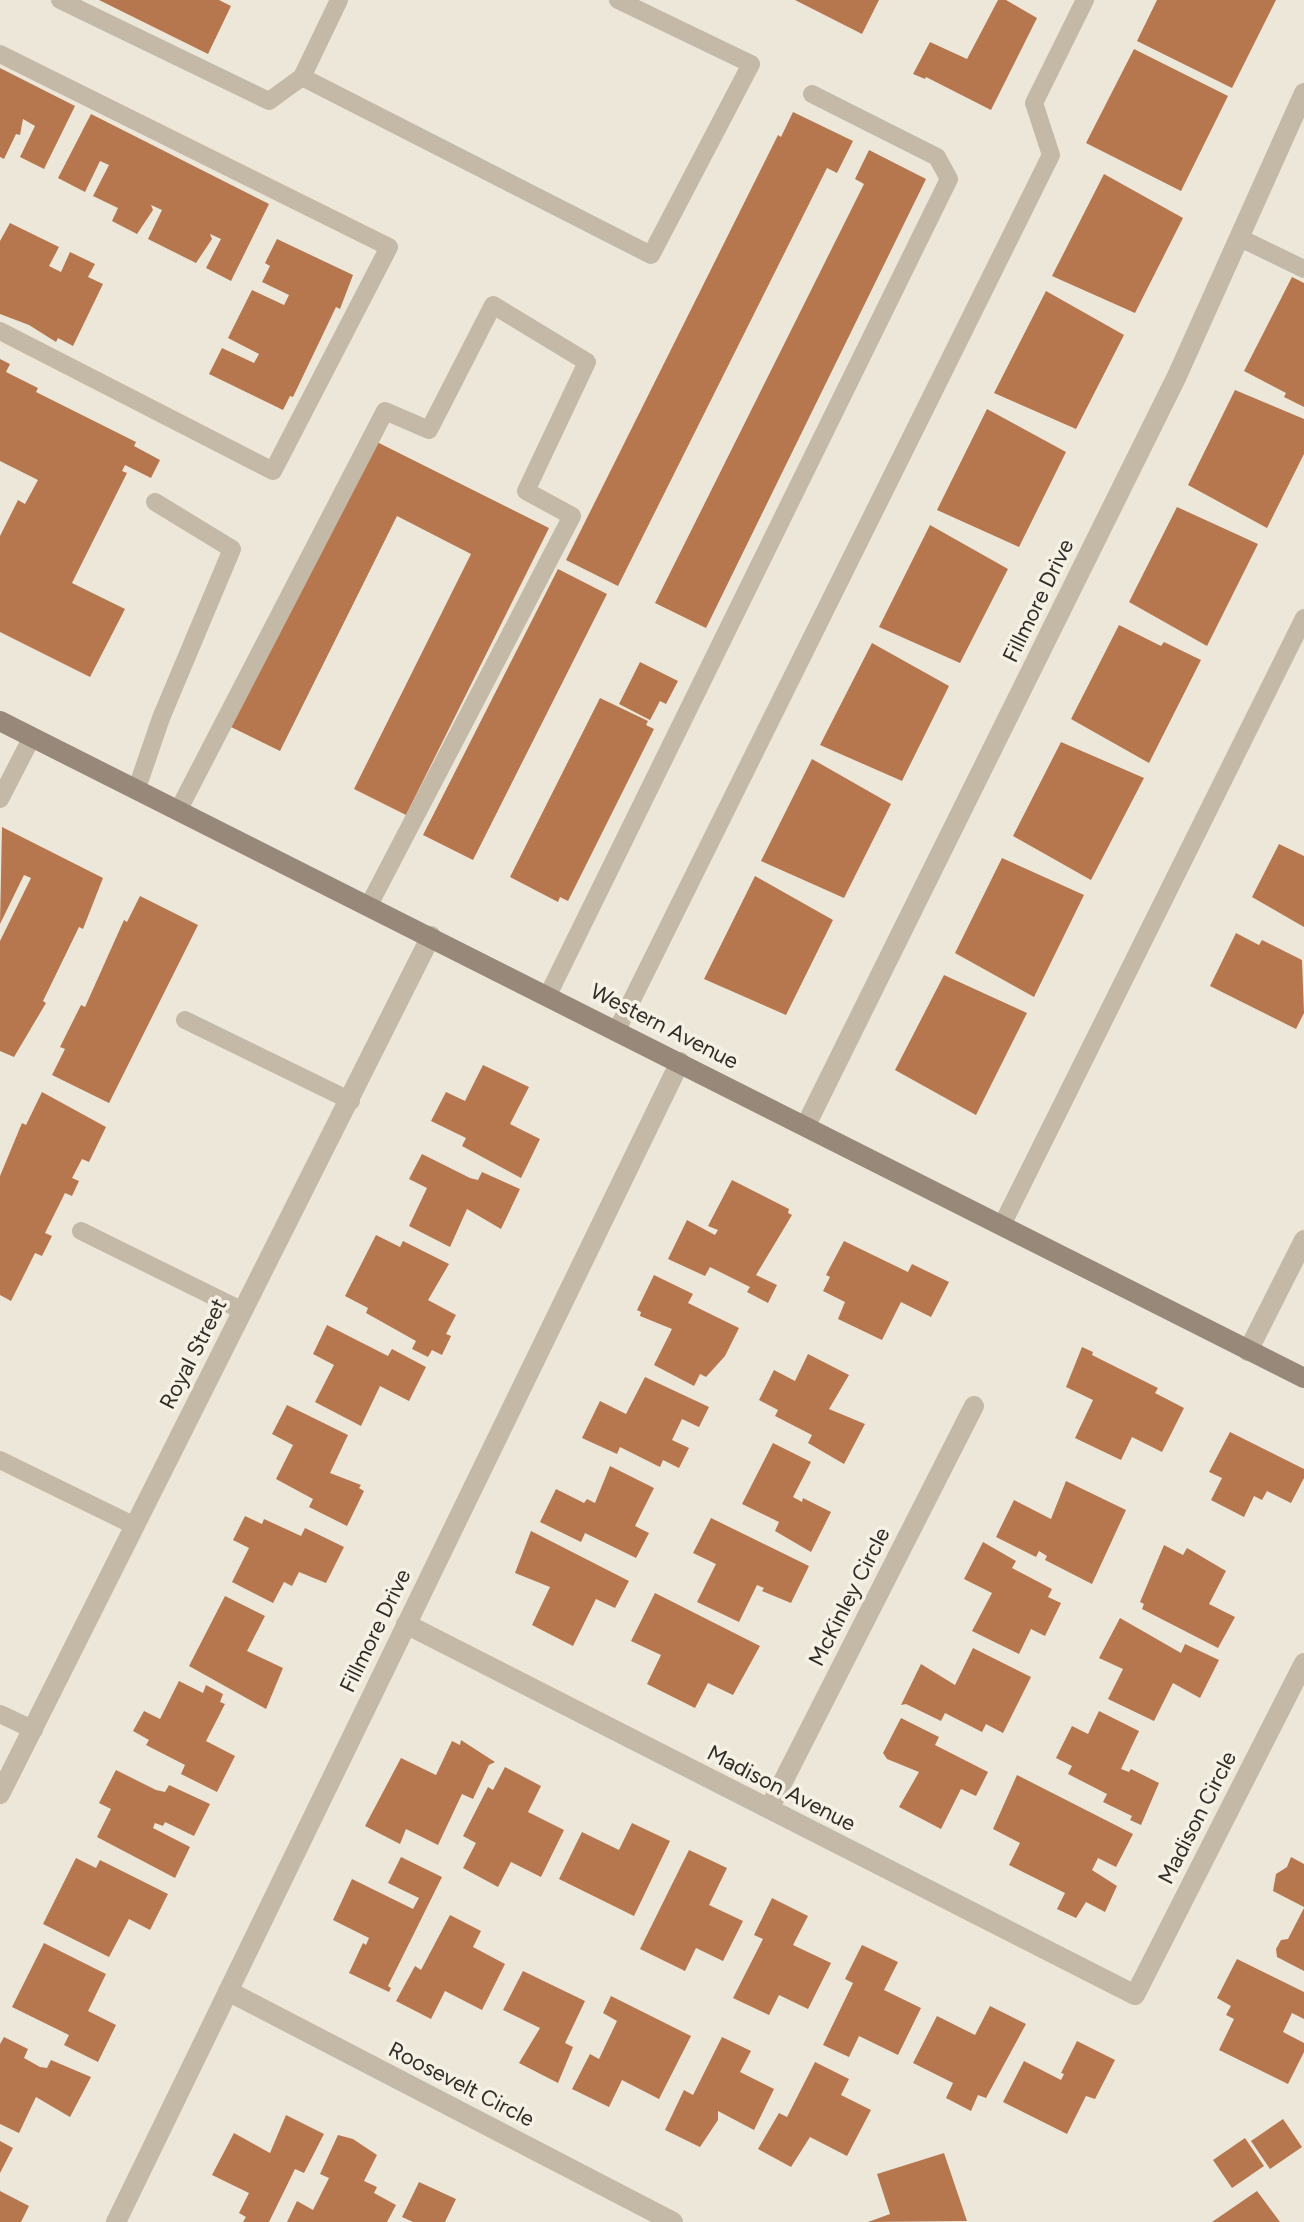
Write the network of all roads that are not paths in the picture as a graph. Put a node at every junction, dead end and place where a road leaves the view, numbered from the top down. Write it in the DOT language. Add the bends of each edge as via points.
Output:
graph roads {
  1 [pos="60,0"];
  2 [pos="339,0"];
  3 [pos="618,0"];
  4 [pos="1085,0"];
  5 [pos="0,54"];
  6 [pos="302,77"];
  7 [pos="1304,93"];
  8 [pos="812,94"];
  9 [pos="1240,238"];
  10 [pos="1304,269"];
  11 [pos="0,331"];
  12 [pos="155,502"];
  13 [pos="1304,618"];
  14 [pos="0,721"];
  15 [pos="32,737"];
  16 [pos="137,788"];
  17 [pos="0,799"];
  18 [pos="179,809"];
  19 [pos="369,905"];
  20 [pos="431,936"];
  21 [pos="548,995"];
  22 [pos="185,1020"];
  23 [pos="617,1030"];
  24 [pos="680,1062"];
  25 [pos="351,1101"];
  26 [pos="806,1125"];
  27 [pos="1002,1225"];
  28 [pos="81,1231"];
  29 [pos="1304,1240"];
  30 [pos="243,1311"];
  31 [pos="1248,1351"];
  32 [pos="1304,1378"];
  33 [pos="974,1406"];
  34 [pos="0,1460"];
  35 [pos="135,1526"];
  36 [pos="406,1624"];
  37 [pos="1304,1663"];
  38 [pos="0,1714"];
  39 [pos="34,1730"];
  40 [pos="0,1794"];
  41 [pos="769,1809"];
  42 [pos="228,1991"];
  43 [pos="1135,1995"];
  44 [pos="116,2222"];
  45 [pos="673,2222"];
  1 -- 6 [label="lane" via="269,101"];
  2 -- 6 [label="lane"];
  3 -- 6 [label="lane" via="751,64 651,255"];
  4 -- 23 [label="lane" via="1034,103 1051,155"];
  5 -- 11 [label="lane" via="389,247 273,471"];
  7 -- 9 [label="street, Fillmore Drive"];
  8 -- 21 [label="lane" via="937,157 949,179"];
  9 -- 10 [label="lane"];
  9 -- 26 [label="street, Fillmore Drive" via="1177,376"];
  12 -- 16 [label="lane" via="232,549"];
  13 -- 27 [label="lane"];
  14 -- 15 [label="main road, Western Avenue"];
  15 -- 16 [label="main road, Western Avenue"];
  15 -- 17 [label="lane"];
  16 -- 18 [label="main road, Western Avenue"];
  18 -- 19 [label="main road, Western Avenue"];
  18 -- 19 [label="lane" via="385,411 429,430 493,305 587,362 526,491 572,516"];
  19 -- 20 [label="main road, Western Avenue"];
  20 -- 21 [label="main road, Western Avenue"];
  20 -- 25 [label="street, Royal Street"];
  21 -- 23 [label="main road, Western Avenue"];
  22 -- 25 [label="lane"];
  23 -- 24 [label="main road, Western Avenue"];
  24 -- 26 [label="main road, Western Avenue"];
  24 -- 36 [label="street, Fillmore Drive"];
  25 -- 30 [label="street, Royal Street"];
  26 -- 27 [label="main road, Western Avenue"];
  27 -- 31 [label="main road, Western Avenue"];
  28 -- 30 [label="lane"];
  29 -- 31 [label="street"];
  30 -- 35 [label="street, Royal Street"];
  31 -- 32 [label="main road, Western Avenue"];
  33 -- 41 [label="street, McKinley Circle"];
  34 -- 35 [label="lane"];
  35 -- 39 [label="street, Royal Street"];
  36 -- 41 [label="street, Madison Avenue"];
  36 -- 42 [label="street, Fillmore Drive"];
  37 -- 43 [label="street, Madison Circle"];
  38 -- 39 [label="lane"];
  39 -- 40 [label="street, Royal Street"];
  41 -- 43 [label="street, Madison Avenue"];
  42 -- 44 [label="street, Fillmore Drive"];
  42 -- 45 [label="street, Roosevelt Circle"];
}
